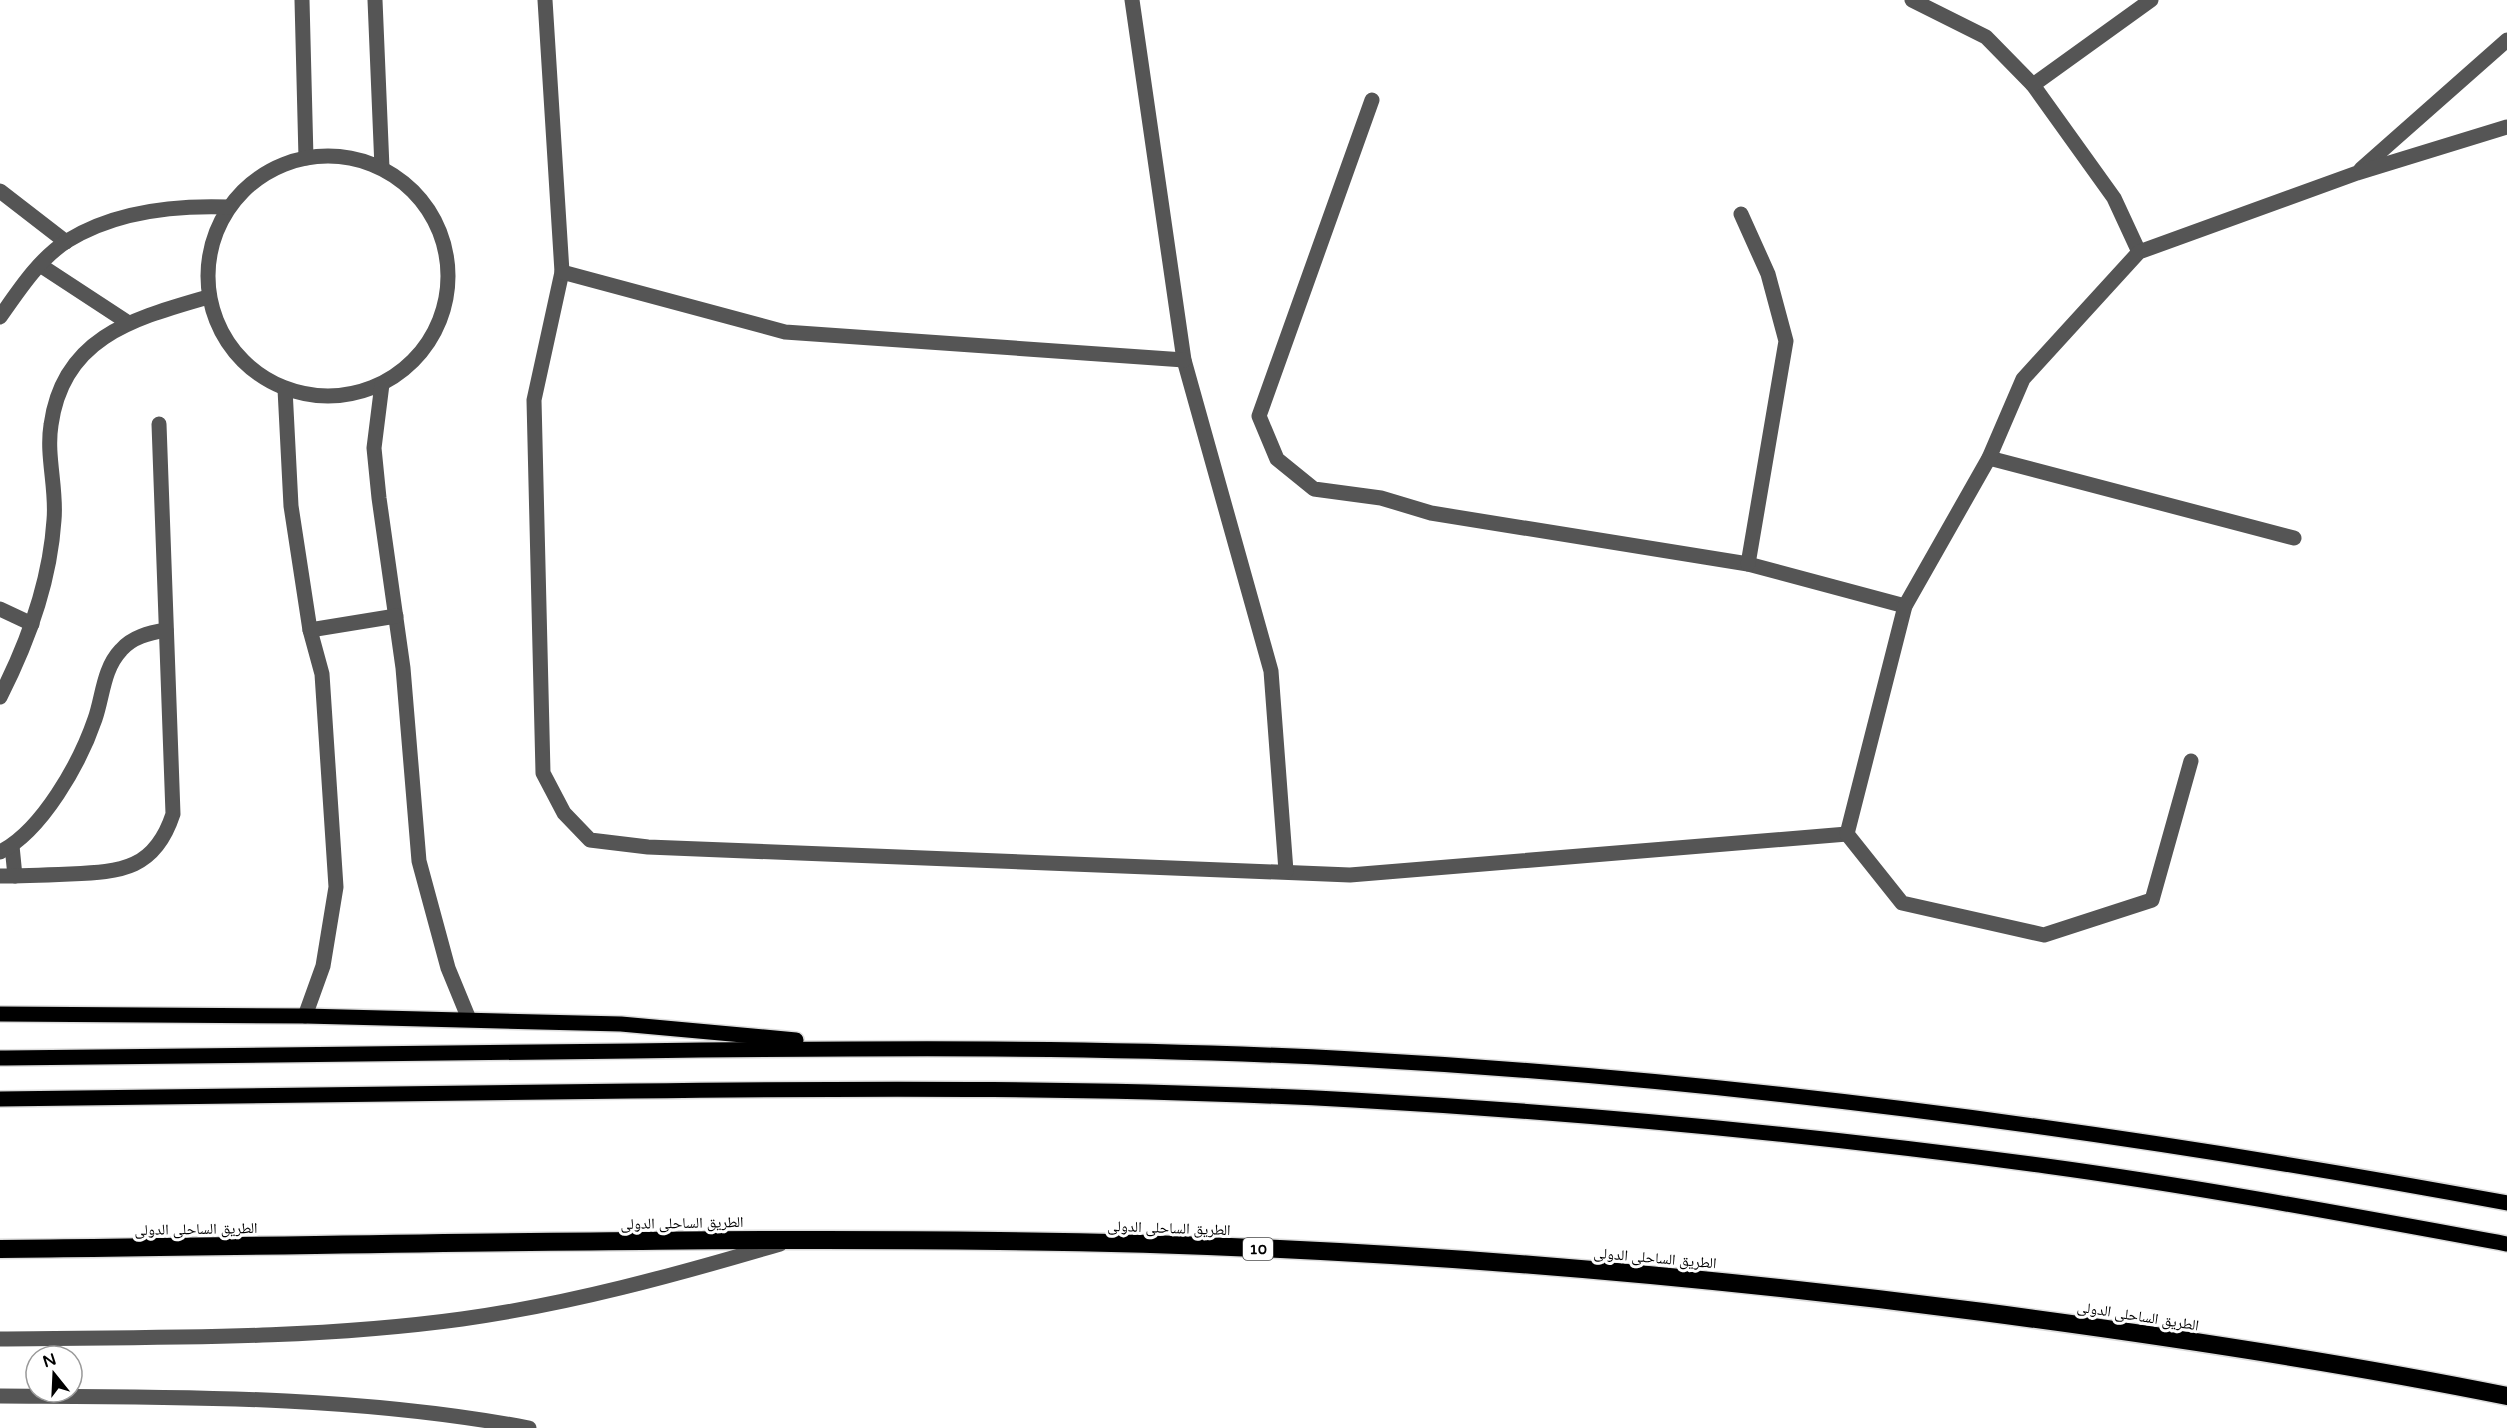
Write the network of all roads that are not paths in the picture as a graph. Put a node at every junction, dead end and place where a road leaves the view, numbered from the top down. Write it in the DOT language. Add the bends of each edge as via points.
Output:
graph roads {
  1 [pos="302,0"];
  2 [pos="375,0"];
  3 [pos="545,0"];
  4 [pos="1132,0"];
  5 [pos="1912,0"];
  6 [pos="2151,0"];
  7 [pos="2507,40"];
  8 [pos="2032,86"];
  9 [pos="1372,100"];
  10 [pos="2507,127"];
  11 [pos="306,158"];
  12 [pos="382,168"];
  13 [pos="2356,173"];
  14 [pos="0,191"];
  15 [pos="228,207"];
  16 [pos="1741,214"];
  17 [pos="66,242"];
  18 [pos="2139,252"];
  19 [pos="40,265"];
  20 [pos="562,272"];
  21 [pos="208,297"];
  22 [pos="2,308"];
  23 [pos="127,322"];
  24 [pos="1184,360"];
  25 [pos="382,384"];
  26 [pos="285,389"];
  27 [pos="159,424"];
  28 [pos="1989,458"];
  29 [pos="2294,538"];
  30 [pos="1748,564"];
  31 [pos="1905,606"];
  32 [pos="0,609"];
  33 [pos="396,616"];
  34 [pos="32,624"];
  35 [pos="166,630"];
  36 [pos="310,630"];
  37 [pos="0,697"];
  38 [pos="2191,761"];
  39 [pos="1847,834"];
  40 [pos="6,849"];
  41 [pos="1286,870"];
  42 [pos="8,876"];
  43 [pos="0,1014"];
  44 [pos="305,1016"];
  45 [pos="469,1019"];
  46 [pos="880,1048"];
  47 [pos="0,1058"];
  48 [pos="0,1099"];
  49 [pos="2507,1203"];
  50 [pos="791,1240"];
  51 [pos="2507,1244"];
  52 [pos="0,1250"];
  53 [pos="0,1339"];
  54 [pos="0,1396"];
  55 [pos="2507,1396"];
  56 [pos="529,1428"];
  1 -- 11 [label="street"];
  2 -- 12 [label="street"];
  3 -- 20 [label="street"];
  4 -- 24 [label="street"];
  5 -- 8 [label="street" via="1986,37"];
  6 -- 8 [label="street"];
  7 -- 13 [label="street"];
  8 -- 18 [label="street" via="2114,198"];
  9 -- 30 [label="street" via="1259,416 1277,459 1314,489 1381,498 1431,513"];
  10 -- 13 [label="street"];
  11 -- 12 [label="street" via="332,156"];
  11 -- 15 [label="street" via="277,167 249,184"];
  12 -- 25 [label="street" via="407,185 427,207 441,233 448,261 448,291 431,337 406,367"];
  13 -- 18 [label="street"];
  14 -- 17 [label="street"];
  15 -- 17 [label="street" via="159,209 116,220"];
  15 -- 21 [label="street" via="211,245"];
  16 -- 30 [label="street" via="1768,274 1786,341"];
  17 -- 19 [label="street"];
  18 -- 28 [label="street" via="2023,379"];
  19 -- 22 [label="street"];
  19 -- 23 [label="street"];
  20 -- 24 [label="street" via="785,332"];
  20 -- 41 [label="street" via="534,400 543,773 564,813 590,840 648,847"];
  21 -- 23 [label="street"];
  21 -- 26 [label="street" via="218,327 234,354 257,375"];
  23 -- 34 [label="street" via="84,354 57,399 50,426 55,517 52,553"];
  24 -- 41 [label="street" via="1271,671"];
  25 -- 26 [label="street" via="351,395 317,396"];
  25 -- 33 [label="street" via="374,448"];
  26 -- 36 [label="street" via="291,506"];
  27 -- 35 [label="street"];
  28 -- 29 [label="street"];
  28 -- 31 [label="street"];
  30 -- 31 [label="street"];
  31 -- 39 [label="street"];
  32 -- 34 [label="street"];
  33 -- 36 [label="street"];
  33 -- 45 [label="street" via="419,861 445,957"];
  34 -- 37 [label="street"];
  35 -- 40 [label="street" via="134,639 111,662 95,719 60,790 38,820"];
  35 -- 42 [label="street" via="173,814 159,846 146,858 114,872"];
  36 -- 44 [label="street" via="322,674 336,887 323,966"];
  38 -- 39 [label="street" via="2152,900 2044,935 1902,903"];
  39 -- 41 [label="street" via="1350,875"];
  40 -- 42 [label="street"];
  43 -- 44 [label="main road"];
  44 -- 45 [label="main road"];
  45 -- 46 [label="main road" via="621,1024"];
  46 -- 47 [label="main road"];
  46 -- 49 [label="main road" via="1116,1050 1352,1059 1599,1076 2056,1127 2289,1162"];
  48 -- 51 [label="main road" via="880,1088 1115,1091 1349,1100 1584,1115 1817,1138 2132,1179"];
  50 -- 52 [label="highway, الطريق الساحلى الدولى / 10"];
  50 -- 53 [label="street" via="683,1273 574,1299 463,1318 249,1336"];
  50 -- 55 [label="highway, الطريق الساحلى الدولى / 10" via="1215,1247 1637,1273 2059,1322 2268,1353"];
  54 -- 56 [label="street" via="241,1398 355,1404 467,1416"];
}
